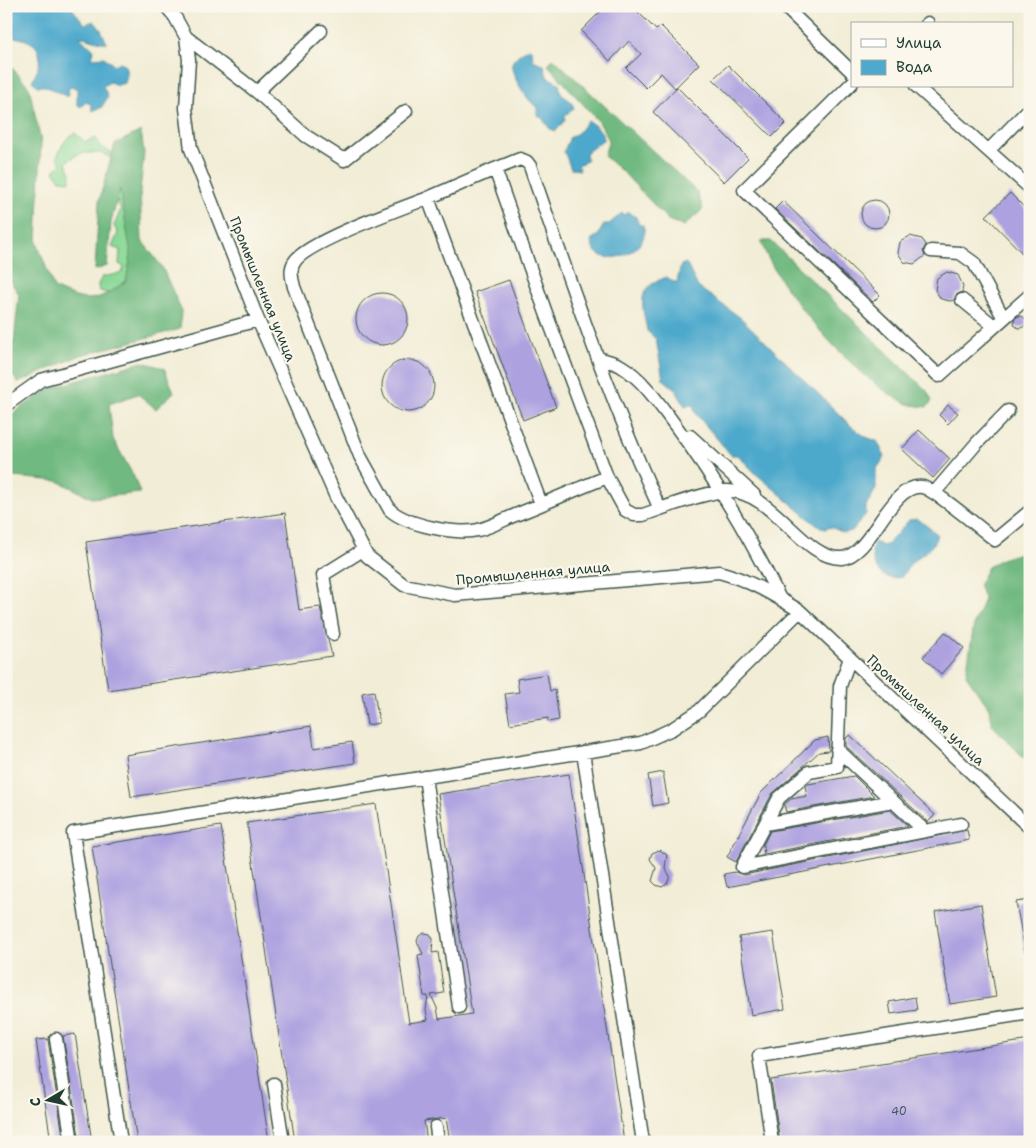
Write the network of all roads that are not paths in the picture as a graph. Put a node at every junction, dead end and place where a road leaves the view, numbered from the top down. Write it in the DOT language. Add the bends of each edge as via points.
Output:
graph roads {
  1 [pos="166,6"];
  2 [pos="784,6"];
  3 [pos="321,31"];
  4 [pos="186,37"];
  5 [pos="851,71"];
  6 [pos="851,84"];
  7 [pos="918,88"];
  8 [pos="257,92"];
  9 [pos="1030,108"];
  10 [pos="406,111"];
  11 [pos="989,150"];
  12 [pos="496,169"];
  13 [pos="1030,188"];
  14 [pos="428,198"];
  15 [pos="931,251"];
  16 [pos="1030,295"];
  17 [pos="962,300"];
  18 [pos="1003,317"];
  19 [pos="258,320"];
  20 [pos="994,326"];
  21 [pos="599,358"];
  22 [pos="6,405"];
  23 [pos="1008,411"];
  24 [pos="667,414"];
  25 [pos="607,477"];
  26 [pos="721,491"];
  27 [pos="936,492"];
  28 [pos="760,500"];
  29 [pos="541,504"];
  30 [pos="660,509"];
  31 [pos="1030,512"];
  32 [pos="363,550"];
  33 [pos="780,599"];
  34 [pos="800,612"];
  35 [pos="333,634"];
  36 [pos="850,658"];
  37 [pos="837,748"];
  38 [pos="583,752"];
  39 [pos="855,764"];
  40 [pos="837,767"];
  41 [pos="425,778"];
  42 [pos="894,801"];
  43 [pos="766,824"];
  44 [pos="961,824"];
  45 [pos="1030,828"];
  46 [pos="925,831"];
  47 [pos="460,1007"];
  48 [pos="1030,1013"];
  49 [pos="56,1039"];
  50 [pos="274,1084"];
  51 [pos="436,1127"];
  52 [pos="72,1142"];
  53 [pos="121,1142"];
  54 [pos="283,1142"];
  55 [pos="438,1142"];
  56 [pos="643,1142"];
  57 [pos="772,1142"];
  1 -- 4 [label="street, Промышленная улица"];
  2 -- 5 [label="street"];
  3 -- 8 [label="street"];
  4 -- 8 [label="street"];
  4 -- 19 [label="street, Промышленная улица" via="189,60 186,108 191,149"];
  6 -- 20 [label="street" via="744,190 939,376"];
  7 -- 11 [label="street"];
  8 -- 10 [label="street" via="306,136 344,160"];
  9 -- 11 [label="street"];
  11 -- 13 [label="street"];
  12 -- 14 [label="street"];
  12 -- 21 [label="street" via="520,158 530,166"];
  12 -- 25 [label="street"];
  14 -- 29 [label="street"];
  14 -- 29 [label="street" via="304,252 295,261 291,274 294,287 360,456 390,510 412,522 465,532"];
  15 -- 18 [label="street" via="960,253 974,263"];
  16 -- 18 [label="street"];
  17 -- 20 [label="street"];
  18 -- 20 [label="street"];
  19 -- 22 [label="street" via="41,380"];
  19 -- 32 [label="street, Промышленная улица" via="336,497"];
  21 -- 24 [label="street" via="620,365 638,380"];
  21 -- 30 [label="street" via="632,447"];
  23 -- 27 [label="street"];
  24 -- 26 [label="street"];
  24 -- 28 [label="street"];
  25 -- 29 [label="street"];
  25 -- 30 [label="street" via="625,510 643,515"];
  26 -- 28 [label="street" via="744,493"];
  26 -- 30 [label="street"];
  26 -- 33 [label="street"];
  27 -- 28 [label="street" via="922,487 905,493 886,512 866,542 852,555 842,558 828,555 815,547"];
  27 -- 31 [label="street" via="995,540"];
  32 -- 33 [label="street, Промышленная улица" via="366,556 404,585 456,595 719,572 738,577"];
  32 -- 35 [label="street" via="323,575"];
  33 -- 34 [label="street, Промышленная улица"];
  34 -- 36 [label="street, Промышленная улица"];
  34 -- 38 [label="street" via="699,711 672,729 641,742"];
  36 -- 37 [label="street" via="840,686"];
  36 -- 45 [label="street, Промышленная улица"];
  37 -- 39 [label="street"];
  37 -- 40 [label="street"];
  38 -- 41 [label="street"];
  38 -- 56 [label="street"];
  39 -- 40 [label="street"];
  39 -- 42 [label="street"];
  40 -- 43 [label="street" via="809,772 779,798"];
  41 -- 47 [label="street"];
  41 -- 53 [label="street" via="73,833"];
  42 -- 43 [label="street"];
  42 -- 46 [label="street"];
  43 -- 46 [label="street" via="742,867"];
  44 -- 46 [label="street"];
  48 -- 57 [label="street" via="759,1056"];
  49 -- 52 [label="street"];
  50 -- 54 [label="street"];
  51 -- 55 [label="street"];
}
